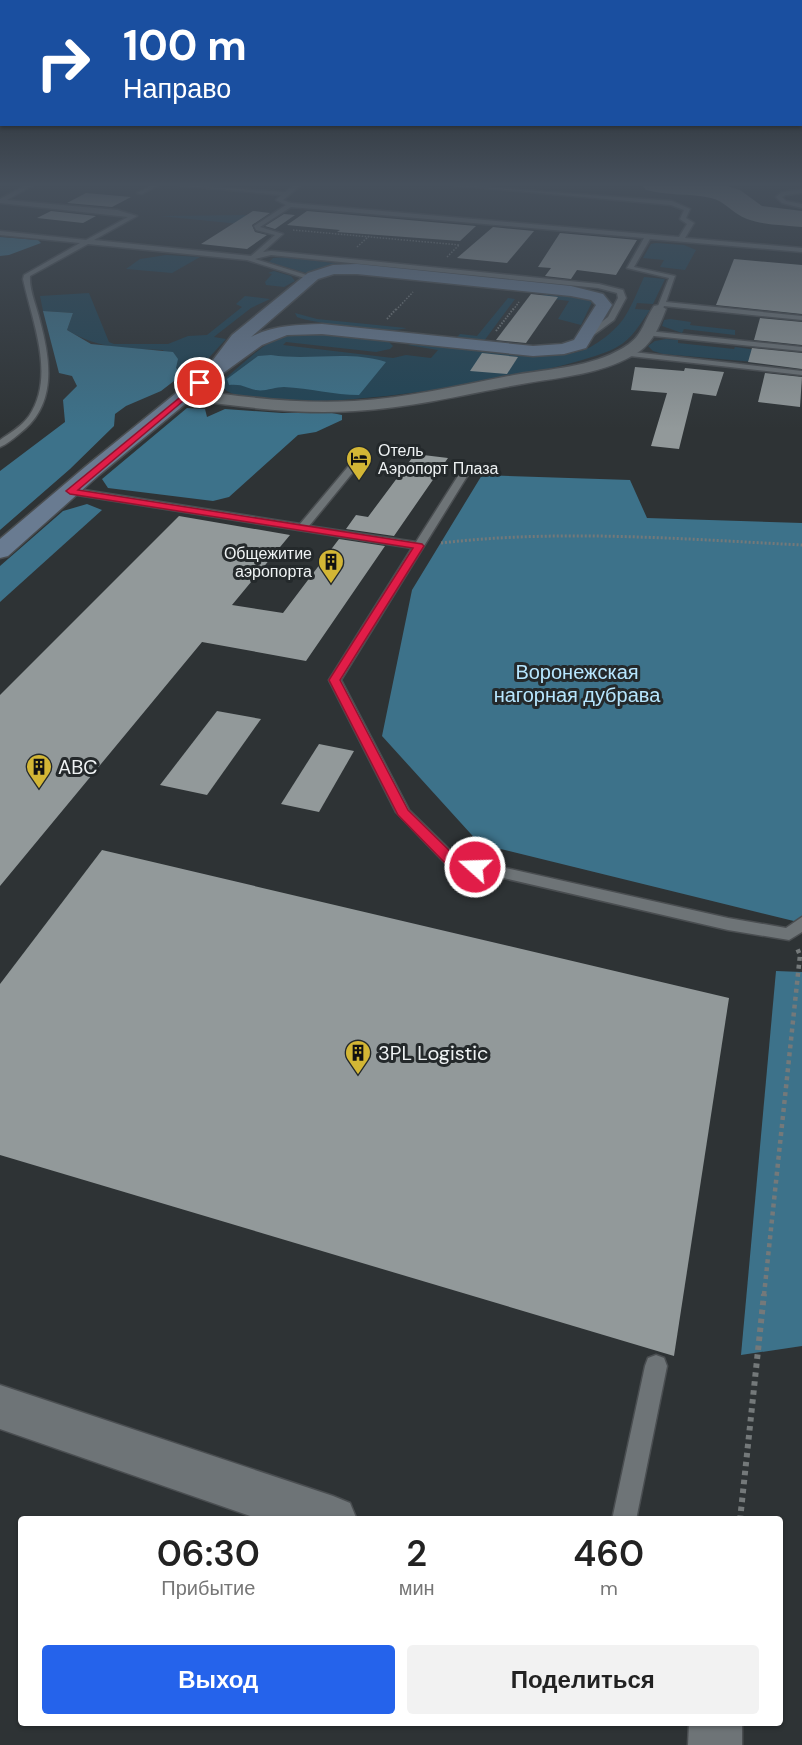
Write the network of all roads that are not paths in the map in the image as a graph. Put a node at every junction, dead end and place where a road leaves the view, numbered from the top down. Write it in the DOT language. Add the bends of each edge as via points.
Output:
graph roads {
  1 [pos="43,266"];
  2 [pos="271,266"];
  3 [pos="398,266"];
  4 [pos="422,266"];
  5 [pos="631,266"];
  6 [pos="432,270"];
  7 [pos="311,278"];
  8 [pos="282,302"];
  9 [pos="661,307"];
  10 [pos="802,318"];
  11 [pos="322,329"];
  12 [pos="648,333"];
  13 [pos="584,340"];
  14 [pos="802,349"];
  15 [pos="624,353"];
  16 [pos="213,372"];
  17 [pos="802,373"];
  18 [pos="186,394"];
  19 [pos="0,444"];
  20 [pos="360,458"];
  21 [pos="466,470"];
  22 [pos="70,491"];
  23 [pos="302,528"];
  24 [pos="419,546"];
  25 [pos="0,551"];
  26 [pos="802,923"];
  27 [pos="656,1366"];
  28 [pos="0,1407"];
  29 [pos="321,1516"];
  30 [pos="625,1516"];
  31 [pos="716,1726"];
  32 [pos="715,1745"];
  1 -- 19 [label="lane" via="26,276 44,356 43,391 31,419"];
  2 -- 7 [label="lane"];
  3 -- 6 [label="lane"];
  4 -- 6 [label="lane"];
  5 -- 9 [label="lane" via="673,276"];
  6 -- 13 [label="lane" via="599,286 620,292 622,298 611,318"];
  7 -- 8 [label="main road"];
  7 -- 13 [label="main road" via="326,271 351,269 581,292 597,297 604,305"];
  8 -- 11 [label="main road" via="282,315 287,319"];
  8 -- 16 [label="main road" via="238,339"];
  9 -- 10 [label="lane"];
  9 -- 12 [label="street"];
  11 -- 13 [label="main road" via="533,351 564,349"];
  11 -- 16 [label="main road" via="267,335"];
  12 -- 14 [label="lane"];
  12 -- 15 [label="street"];
  15 -- 17 [label="lane"];
  15 -- 18 [label="street" via="574,369 354,406 280,405"];
  16 -- 18 [label="main road"];
  18 -- 22 [label="main road"];
  20 -- 23 [label="lane"];
  21 -- 24 [label="lane"];
  22 -- 23 [label="lane"];
  22 -- 25 [label="main road"];
  23 -- 24 [label="lane"];
  24 -- 26 [label="lane" via="334,680 403,812 452,861 728,924 789,934"];
  27 -- 30 [label="lane"];
  28 -- 29 [label="street"];
  31 -- 32 [label="street"];
}
